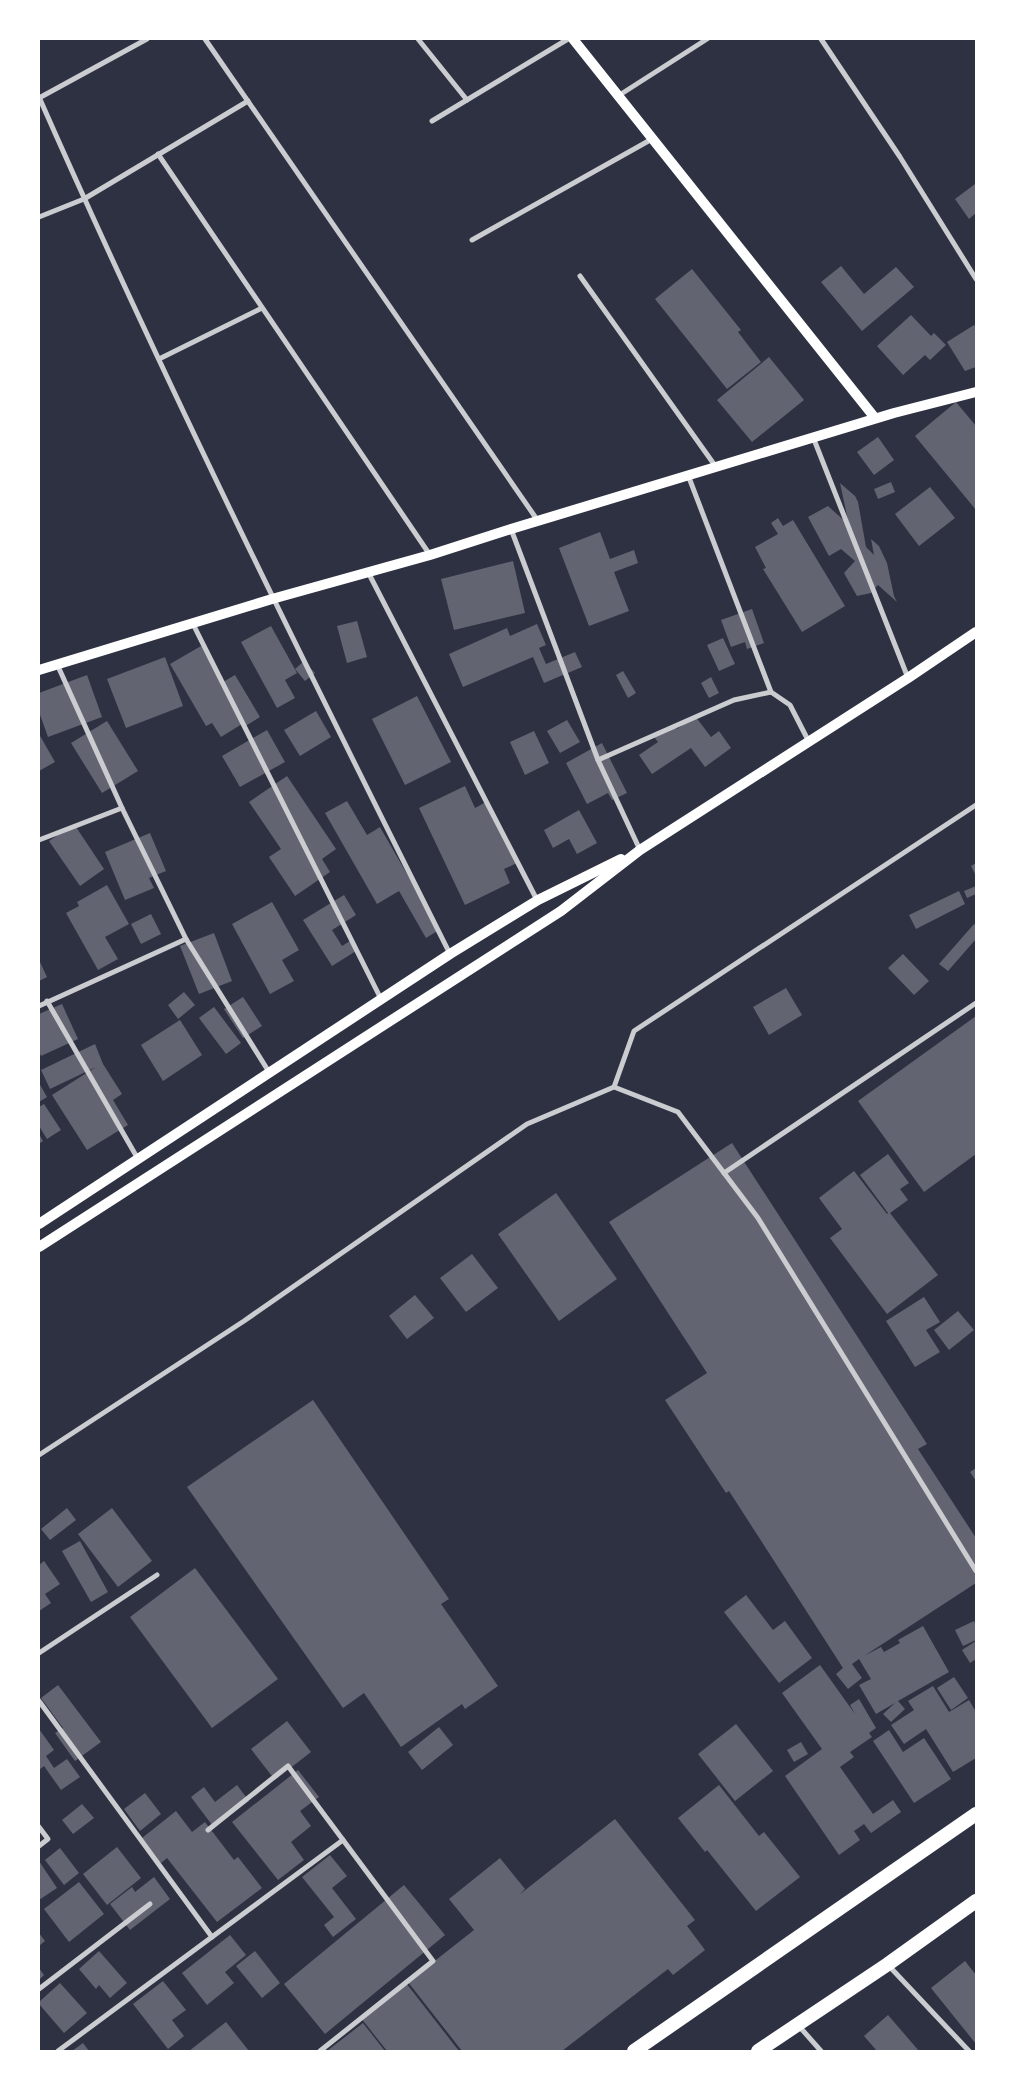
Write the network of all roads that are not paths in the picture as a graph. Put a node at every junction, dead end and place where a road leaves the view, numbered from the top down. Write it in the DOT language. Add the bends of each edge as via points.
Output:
graph roads {
  1 [pos="146,39"];
  2 [pos="205,39"];
  3 [pos="418,39"];
  4 [pos="568,39"];
  5 [pos="573,39"];
  6 [pos="707,39"];
  7 [pos="821,39"];
  8 [pos="618,96"];
  9 [pos="39,98"];
  10 [pos="467,100"];
  11 [pos="248,101"];
  12 [pos="432,120"];
  13 [pos="652,140"];
  14 [pos="158,154"];
  15 [pos="84,199"];
  16 [pos="39,217"];
  17 [pos="472,240"];
  18 [pos="580,276"];
  19 [pos="976,279"];
  20 [pos="262,308"];
  21 [pos="159,359"];
  22 [pos="976,392"];
  23 [pos="875,418"];
  24 [pos="813,437"];
  25 [pos="716,467"];
  26 [pos="688,475"];
  27 [pos="538,521"];
  28 [pos="511,529"];
  29 [pos="430,555"];
  30 [pos="368,572"];
  31 [pos="272,599"];
  32 [pos="193,624"];
  33 [pos="976,632"];
  34 [pos="57,664"];
  35 [pos="39,670"];
  36 [pos="908,678"];
  37 [pos="771,692"];
  38 [pos="809,742"];
  39 [pos="598,760"];
  40 [pos="976,805"];
  41 [pos="122,808"];
  42 [pos="39,840"];
  43 [pos="640,850"];
  44 [pos="538,900"];
  45 [pos="186,939"];
  46 [pos="450,954"];
  47 [pos="381,1000"];
  48 [pos="47,1001"];
  49 [pos="976,1003"];
  50 [pos="39,1006"];
  51 [pos="269,1073"];
  52 [pos="614,1087"];
  53 [pos="138,1159"];
  54 [pos="724,1173"];
  55 [pos="39,1224"];
  56 [pos="39,1247"];
  57 [pos="39,1455"];
  58 [pos="976,1572"];
  59 [pos="157,1575"];
  60 [pos="39,1653"];
  61 [pos="39,1701"];
  62 [pos="976,1814"];
  63 [pos="39,1827"];
  64 [pos="208,1830"];
  65 [pos="343,1840"];
  66 [pos="39,1846"];
  67 [pos="976,1901"];
  68 [pos="150,1904"];
  69 [pos="212,1937"];
  70 [pos="888,1964"];
  71 [pos="39,1989"];
  72 [pos="798,2025"];
  73 [pos="58,2051"];
  74 [pos="320,2051"];
  75 [pos="634,2051"];
  76 [pos="758,2051"];
  77 [pos="821,2051"];
  78 [pos="969,2051"];
  1 -- 9 [label="street"];
  2 -- 11 [label="street"];
  3 -- 10 [label="street"];
  4 -- 10 [label="street"];
  5 -- 8 [label="main road"];
  6 -- 8 [label="street"];
  7 -- 19 [label="street"];
  8 -- 13 [label="main road"];
  9 -- 15 [label="street"];
  10 -- 12 [label="street"];
  11 -- 14 [label="street"];
  11 -- 27 [label="street"];
  13 -- 17 [label="street"];
  13 -- 23 [label="main road"];
  14 -- 15 [label="street"];
  14 -- 20 [label="street"];
  15 -- 16 [label="street"];
  15 -- 21 [label="street"];
  18 -- 25 [label="street"];
  20 -- 21 [label="street"];
  20 -- 29 [label="street"];
  21 -- 31 [label="street"];
  22 -- 23 [label="main road"];
  23 -- 24 [label="main road"];
  24 -- 25 [label="main road"];
  24 -- 36 [label="street"];
  25 -- 26 [label="main road"];
  26 -- 27 [label="main road"];
  26 -- 37 [label="street"];
  27 -- 28 [label="main road"];
  28 -- 29 [label="main road"];
  28 -- 39 [label="street"];
  29 -- 30 [label="main road"];
  30 -- 31 [label="main road"];
  30 -- 44 [label="street"];
  31 -- 32 [label="main road"];
  31 -- 46 [label="street"];
  32 -- 34 [label="main road"];
  32 -- 47 [label="street"];
  33 -- 36 [label="main road"];
  34 -- 35 [label="main road"];
  34 -- 41 [label="street"];
  36 -- 38 [label="main road"];
  37 -- 38 [label="street" via="790,705"];
  37 -- 39 [label="street" via="734,700"];
  38 -- 43 [label="main road"];
  39 -- 43 [label="street"];
  40 -- 52 [label="street" via="634,1031"];
  41 -- 42 [label="street"];
  41 -- 45 [label="street"];
  43 -- 44 [label="main road"];
  43 -- 56 [label="main road" via="562,911"];
  44 -- 46 [label="main road"];
  45 -- 48 [label="street"];
  45 -- 51 [label="street"];
  46 -- 47 [label="main road"];
  47 -- 51 [label="main road"];
  48 -- 50 [label="street"];
  48 -- 53 [label="street"];
  49 -- 54 [label="street"];
  51 -- 53 [label="main road"];
  52 -- 54 [label="street" via="678,1112"];
  52 -- 57 [label="street" via="527,1124 244,1320"];
  53 -- 55 [label="main road"];
  54 -- 58 [label="street" via="758,1218"];
  59 -- 60 [label="street"];
  61 -- 69 [label="street"];
  62 -- 75 [label="highway"];
  63 -- 66 [label="street" via="48,1839"];
  64 -- 65 [label="street" via="288,1766"];
  65 -- 69 [label="street"];
  65 -- 74 [label="street" via="433,1961"];
  67 -- 70 [label="highway"];
  68 -- 71 [label="street"];
  69 -- 73 [label="street"];
  70 -- 72 [label="highway"];
  70 -- 78 [label="street"];
  72 -- 76 [label="highway"];
  72 -- 77 [label="street"];
}
